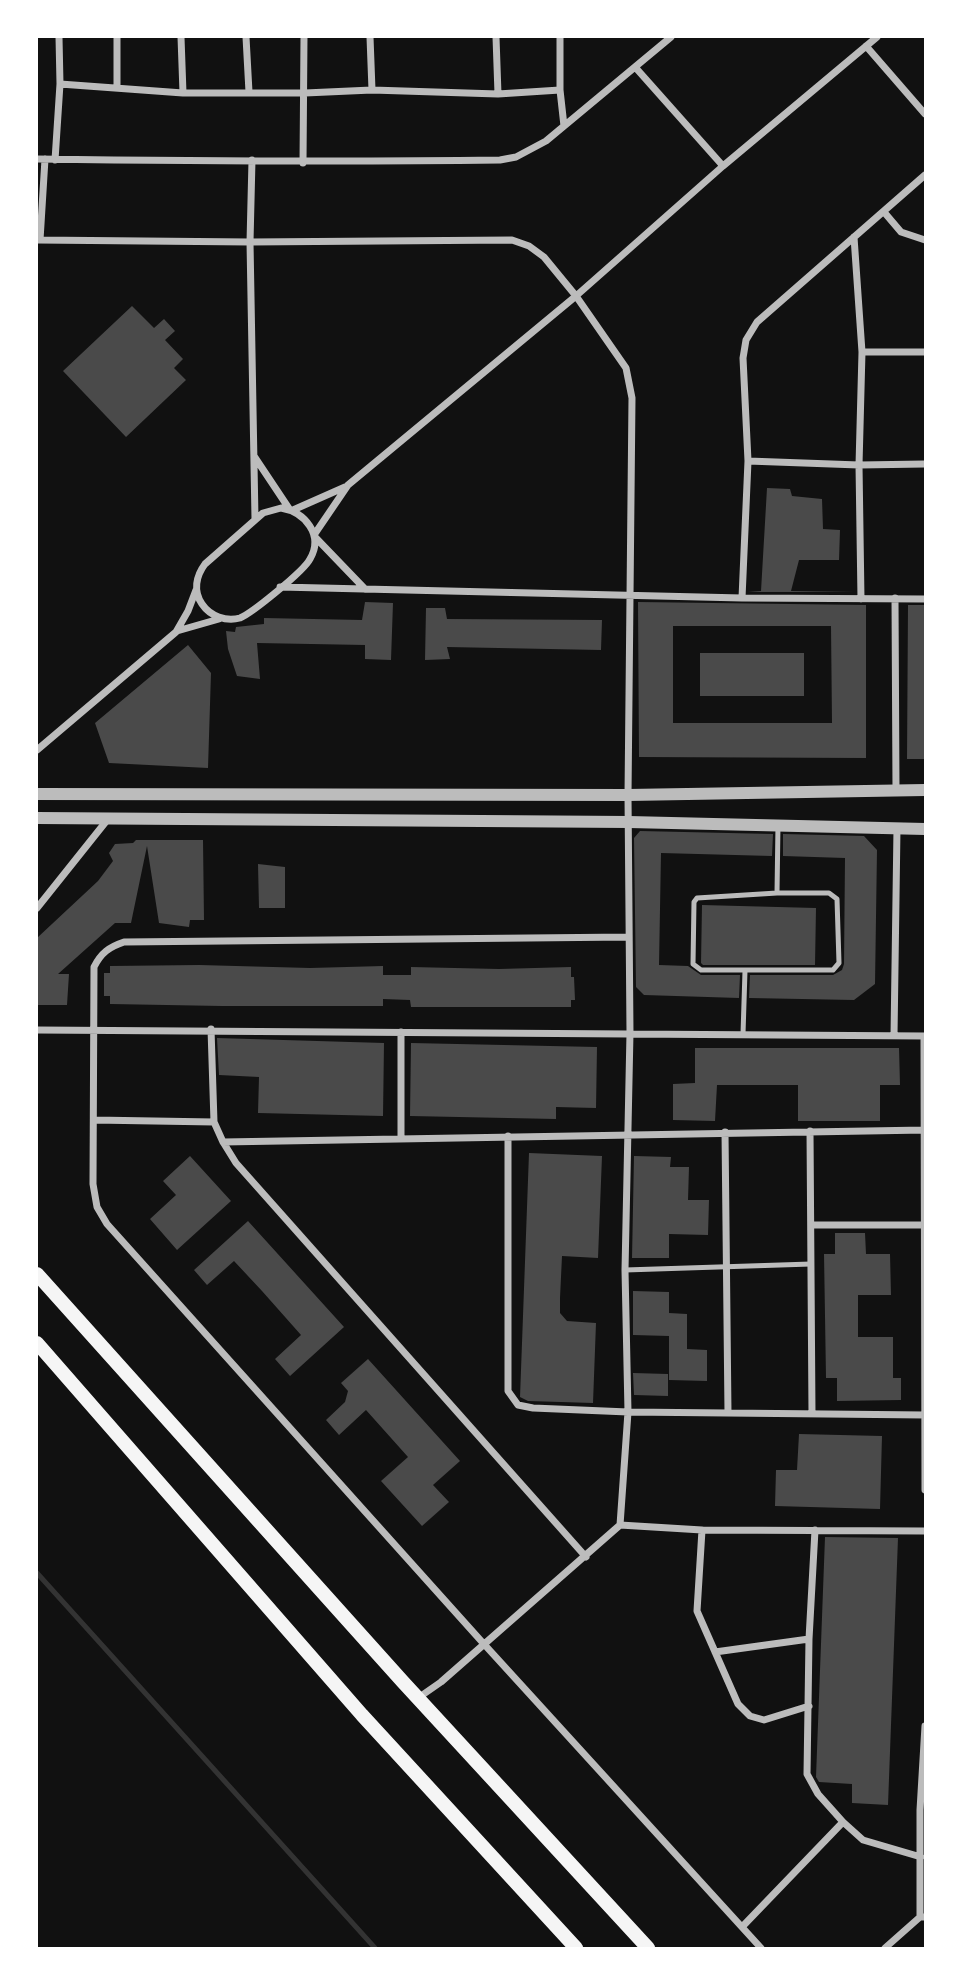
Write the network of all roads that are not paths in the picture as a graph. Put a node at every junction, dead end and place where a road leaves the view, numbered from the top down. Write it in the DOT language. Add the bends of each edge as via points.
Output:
graph roads {
  1 [pos="59,37"];
  2 [pos="117,37"];
  3 [pos="181,37"];
  4 [pos="246,37"];
  5 [pos="304,37"];
  6 [pos="370,37"];
  7 [pos="496,37"];
  8 [pos="561,37"];
  9 [pos="670,37"];
  10 [pos="877,37"];
  11 [pos="866,46"];
  12 [pos="635,67"];
  13 [pos="60,84"];
  14 [pos="117,87"];
  15 [pos="372,90"];
  16 [pos="560,90"];
  17 [pos="248,92"];
  18 [pos="183,93"];
  19 [pos="305,93"];
  20 [pos="498,94"];
  21 [pos="925,114"];
  22 [pos="564,126"];
  23 [pos="41,159"];
  24 [pos="55,160"];
  25 [pos="252,160"];
  26 [pos="303,163"];
  27 [pos="723,166"];
  28 [pos="925,175"];
  29 [pos="884,212"];
  30 [pos="854,237"];
  31 [pos="39,240"];
  32 [pos="925,240"];
  33 [pos="250,242"];
  34 [pos="576,296"];
  35 [pos="862,352"];
  36 [pos="925,352"];
  37 [pos="254,456"];
  38 [pos="748,461"];
  39 [pos="925,464"];
  40 [pos="859,465"];
  41 [pos="348,485"];
  42 [pos="291,510"];
  43 [pos="256,519"];
  44 [pos="314,536"];
  45 [pos="280,587"];
  46 [pos="196,589"];
  47 [pos="365,589"];
  48 [pos="630,596"];
  49 [pos="742,598"];
  50 [pos="895,598"];
  51 [pos="861,599"];
  52 [pos="925,599"];
  53 [pos="221,618"];
  54 [pos="176,632"];
  55 [pos="37,741"];
  56 [pos="49,742"];
  57 [pos="37,751"];
  58 [pos="897,790"];
  59 [pos="925,790"];
  60 [pos="37,793"];
  61 [pos="628,795"];
  62 [pos="37,818"];
  63 [pos="108,819"];
  64 [pos="629,822"];
  65 [pos="778,825"];
  66 [pos="897,828"];
  67 [pos="925,829"];
  68 [pos="777,893"];
  69 [pos="37,908"];
  70 [pos="629,937"];
  71 [pos="745,971"];
  72 [pos="37,1030"];
  73 [pos="92,1030"];
  74 [pos="211,1030"];
  75 [pos="401,1032"];
  76 [pos="630,1033"];
  77 [pos="744,1034"];
  78 [pos="894,1036"];
  79 [pos="925,1037"];
  80 [pos="94,1120"];
  81 [pos="214,1122"];
  82 [pos="925,1130"];
  83 [pos="810,1131"];
  84 [pos="725,1132"];
  85 [pos="628,1134"];
  86 [pos="508,1136"];
  87 [pos="401,1139"];
  88 [pos="223,1142"];
  89 [pos="811,1225"];
  90 [pos="925,1225"];
  91 [pos="811,1264"];
  92 [pos="727,1268"];
  93 [pos="625,1270"];
  94 [pos="37,1274"];
  95 [pos="925,1329"];
  96 [pos="37,1343"];
  97 [pos="628,1412"];
  98 [pos="728,1413"];
  99 [pos="812,1414"];
  100 [pos="925,1415"];
  101 [pos="925,1490"];
  102 [pos="620,1525"];
  103 [pos="702,1530"];
  104 [pos="815,1530"];
  105 [pos="925,1531"];
  106 [pos="586,1557"];
  107 [pos="809,1639"];
  108 [pos="483,1643"];
  109 [pos="715,1653"];
  110 [pos="418,1698"];
  111 [pos="809,1706"];
  112 [pos="925,1726"];
  113 [pos="923,1810"];
  114 [pos="843,1822"];
  115 [pos="921,1857"];
  116 [pos="922,1917"];
  117 [pos="742,1927"];
  118 [pos="576,1948"];
  119 [pos="648,1948"];
  120 [pos="761,1948"];
  121 [pos="885,1948"];
  1 -- 13 [label="street"];
  2 -- 14 [label="street"];
  3 -- 18 [label="street"];
  4 -- 17 [label="street"];
  5 -- 19 [label="street"];
  6 -- 15 [label="street"];
  7 -- 20 [label="street"];
  8 -- 16 [label="street"];
  9 -- 12 [label="street"];
  10 -- 11 [label="street"];
  11 -- 21 [label="street"];
  11 -- 27 [label="street"];
  12 -- 22 [label="street"];
  12 -- 27 [label="street"];
  13 -- 14 [label="street"];
  13 -- 24 [label="street"];
  14 -- 18 [label="street"];
  15 -- 19 [label="street"];
  15 -- 20 [label="street"];
  16 -- 20 [label="street"];
  16 -- 22 [label="street"];
  17 -- 18 [label="street"];
  17 -- 19 [label="street"];
  19 -- 26 [label="street"];
  22 -- 26 [label="street" via="516,158"];
  23 -- 24 [label="street"];
  23 -- 31 [label="street"];
  24 -- 25 [label="street"];
  25 -- 26 [label="street"];
  25 -- 33 [label="street"];
  27 -- 34 [label="street"];
  28 -- 29 [label="street"];
  29 -- 30 [label="street"];
  29 -- 32 [label="street" via="901,232"];
  30 -- 35 [label="street"];
  30 -- 38 [label="street" via="757,322 746,340"];
  31 -- 33 [label="street"];
  33 -- 34 [label="street" via="512,240 544,257"];
  33 -- 37 [label="street"];
  34 -- 41 [label="street"];
  34 -- 48 [label="street" via="630,380"];
  35 -- 36 [label="street"];
  35 -- 40 [label="street"];
  37 -- 42 [label="street"];
  37 -- 43 [label="street"];
  38 -- 40 [label="street"];
  38 -- 49 [label="street"];
  39 -- 40 [label="street"];
  40 -- 51 [label="street"];
  41 -- 42 [label="street"];
  41 -- 44 [label="street"];
  42 -- 43 [label="street" via="272,509"];
  42 -- 44 [label="street" via="306,520"];
  43 -- 46 [label="street" via="205,564"];
  44 -- 45 [label="street" via="309,561"];
  44 -- 47 [label="street"];
  45 -- 47 [label="street"];
  45 -- 53 [label="street" via="249,613"];
  46 -- 53 [label="street" via="204,608"];
  46 -- 54 [label="street"];
  47 -- 48 [label="street"];
  48 -- 49 [label="street"];
  48 -- 61 [label="street"];
  49 -- 51 [label="street"];
  50 -- 51 [label="street"];
  50 -- 52 [label="street"];
  50 -- 58 [label="street"];
  53 -- 54 [label="street"];
  54 -- 56 [label="street"];
  55 -- 56 [label="street"];
  56 -- 57 [label="street"];
  58 -- 59 [label="street"];
  58 -- 61 [label="street"];
  60 -- 61 [label="street"];
  61 -- 64 [label="street"];
  62 -- 63 [label="street"];
  63 -- 64 [label="street"];
  63 -- 69 [label="street"];
  64 -- 65 [label="street"];
  64 -- 70 [label="street"];
  65 -- 66 [label="street"];
  65 -- 68 [label="lane"];
  66 -- 67 [label="street"];
  66 -- 78 [label="street"];
  68 -- 71 [label="lane" via="700,897 694,902 693,964 701,970"];
  68 -- 71 [label="lane" via="834,895 837,967"];
  70 -- 73 [label="street" via="124,942 110,947 94,967"];
  70 -- 76 [label="street"];
  71 -- 77 [label="lane"];
  72 -- 73 [label="street"];
  73 -- 74 [label="street"];
  73 -- 80 [label="street"];
  74 -- 75 [label="street"];
  74 -- 81 [label="street"];
  75 -- 76 [label="street"];
  75 -- 87 [label="street"];
  76 -- 77 [label="street"];
  76 -- 85 [label="street"];
  77 -- 78 [label="street"];
  78 -- 79 [label="street"];
  79 -- 82 [label="street"];
  80 -- 81 [label="street"];
  80 -- 108 [label="street" via="93,1184 97,1207 107,1224"];
  81 -- 88 [label="street"];
  82 -- 83 [label="street"];
  82 -- 90 [label="street"];
  83 -- 84 [label="street"];
  83 -- 89 [label="street"];
  84 -- 85 [label="street"];
  84 -- 92 [label="street"];
  85 -- 86 [label="street"];
  85 -- 93 [label="street"];
  86 -- 87 [label="street"];
  86 -- 97 [label="street" via="508,1391 522,1407"];
  87 -- 88 [label="street"];
  88 -- 106 [label="street" via="236,1163"];
  89 -- 90 [label="street"];
  89 -- 91 [label="street"];
  90 -- 95 [label="street"];
  91 -- 92 [label="lane"];
  91 -- 99 [label="street"];
  92 -- 93 [label="lane"];
  92 -- 98 [label="street"];
  93 -- 97 [label="street"];
  94 -- 110 [label="main road"];
  95 -- 100 [label="street"];
  96 -- 118 [label="main road" via="362,1715"];
  97 -- 98 [label="street"];
  97 -- 102 [label="street"];
  98 -- 99 [label="street"];
  99 -- 100 [label="street"];
  100 -- 101 [label="street"];
  102 -- 103 [label="street"];
  102 -- 106 [label="street"];
  103 -- 104 [label="street"];
  103 -- 109 [label="street" via="697,1611"];
  104 -- 105 [label="street"];
  104 -- 107 [label="street"];
  106 -- 108 [label="street"];
  107 -- 109 [label="street"];
  107 -- 111 [label="street"];
  108 -- 110 [label="street"];
  108 -- 117 [label="street"];
  109 -- 111 [label="street" via="738,1704 750,1716 764,1720"];
  110 -- 119 [label="main road"];
  111 -- 114 [label="street" via="807,1774"];
  112 -- 113 [label="street"];
  113 -- 115 [label="street"];
  114 -- 115 [label="street" via="863,1840"];
  114 -- 117 [label="street"];
  115 -- 116 [label="street"];
  116 -- 121 [label="street"];
  117 -- 120 [label="street"];
}
